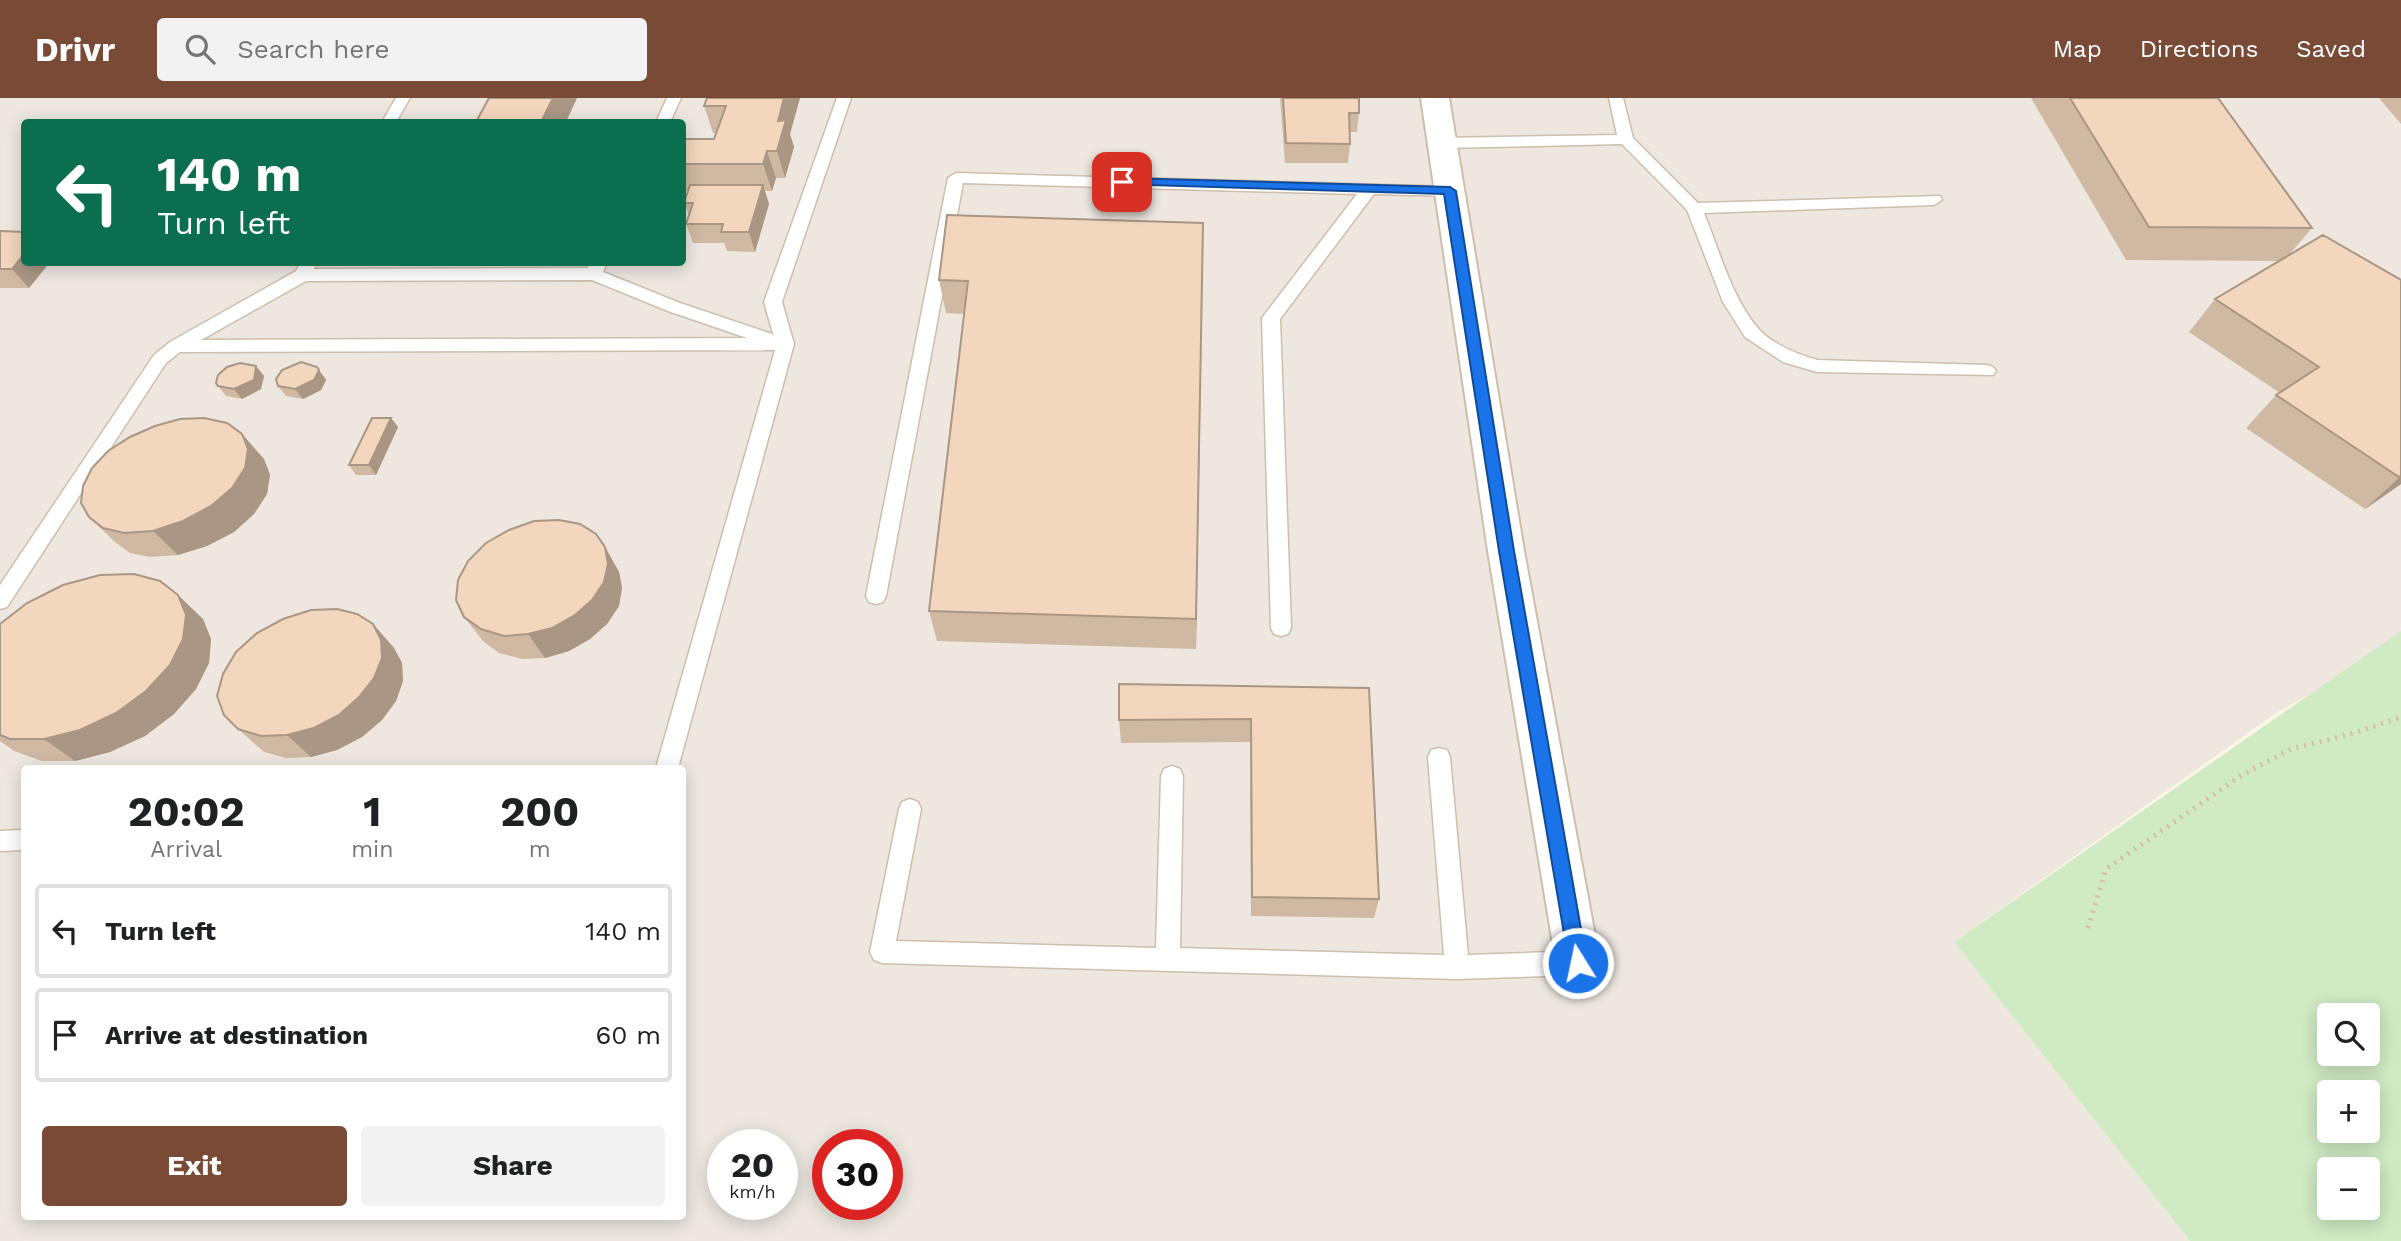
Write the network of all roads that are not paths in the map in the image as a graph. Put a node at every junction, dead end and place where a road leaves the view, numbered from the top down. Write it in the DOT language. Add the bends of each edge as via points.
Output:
graph roads {
  1 [pos="403,98"];
  2 [pos="674,98"];
  3 [pos="844,98"];
  4 [pos="1435,98"];
  5 [pos="1616,98"];
  6 [pos="392,119"];
  7 [pos="664,119"];
  8 [pos="1626,139"];
  9 [pos="1442,143"];
  10 [pos="1370,188"];
  11 [pos="1450,191"];
  12 [pos="1934,200"];
  13 [pos="1694,208"];
  14 [pos="596,268"];
  15 [pos="306,269"];
  16 [pos="785,344"];
  17 [pos="176,346"];
  18 [pos="1987,371"];
  19 [pos="876,596"];
  20 [pos="0,601"];
  21 [pos="1281,628"];
  22 [pos="1439,757"];
  23 [pos="668,765"];
  24 [pos="1172,776"];
  25 [pos="910,809"];
  26 [pos="21,840"];
  27 [pos="0,841"];
  28 [pos="1168,959"];
  29 [pos="1578,963"];
  30 [pos="1457,967"];
  1 -- 6 [label="lane"];
  2 -- 7 [label="lane"];
  3 -- 16 [label="lane" via="773,302"];
  4 -- 9 [label="street"];
  5 -- 8 [label="lane"];
  8 -- 9 [label="lane"];
  8 -- 13 [label="lane"];
  9 -- 11 [label="street"];
  10 -- 11 [label="lane"];
  10 -- 19 [label="lane" via="956,178"];
  10 -- 21 [label="lane" via="1271,318"];
  11 -- 29 [label="street" via="1506,551"];
  12 -- 13 [label="lane"];
  13 -- 18 [label="lane" via="1732,302 1751,333 1789,358 1817,366"];
  14 -- 15 [label="lane"];
  14 -- 16 [label="lane" via="674,307"];
  15 -- 17 [label="lane"];
  16 -- 17 [label="lane"];
  16 -- 23 [label="lane"];
  17 -- 20 [label="lane" via="160,359"];
  22 -- 30 [label="lane"];
  24 -- 28 [label="lane"];
  25 -- 28 [label="lane" via="882,952"];
  26 -- 27 [label="lane"];
  28 -- 30 [label="lane"];
  29 -- 30 [label="lane"];
}
